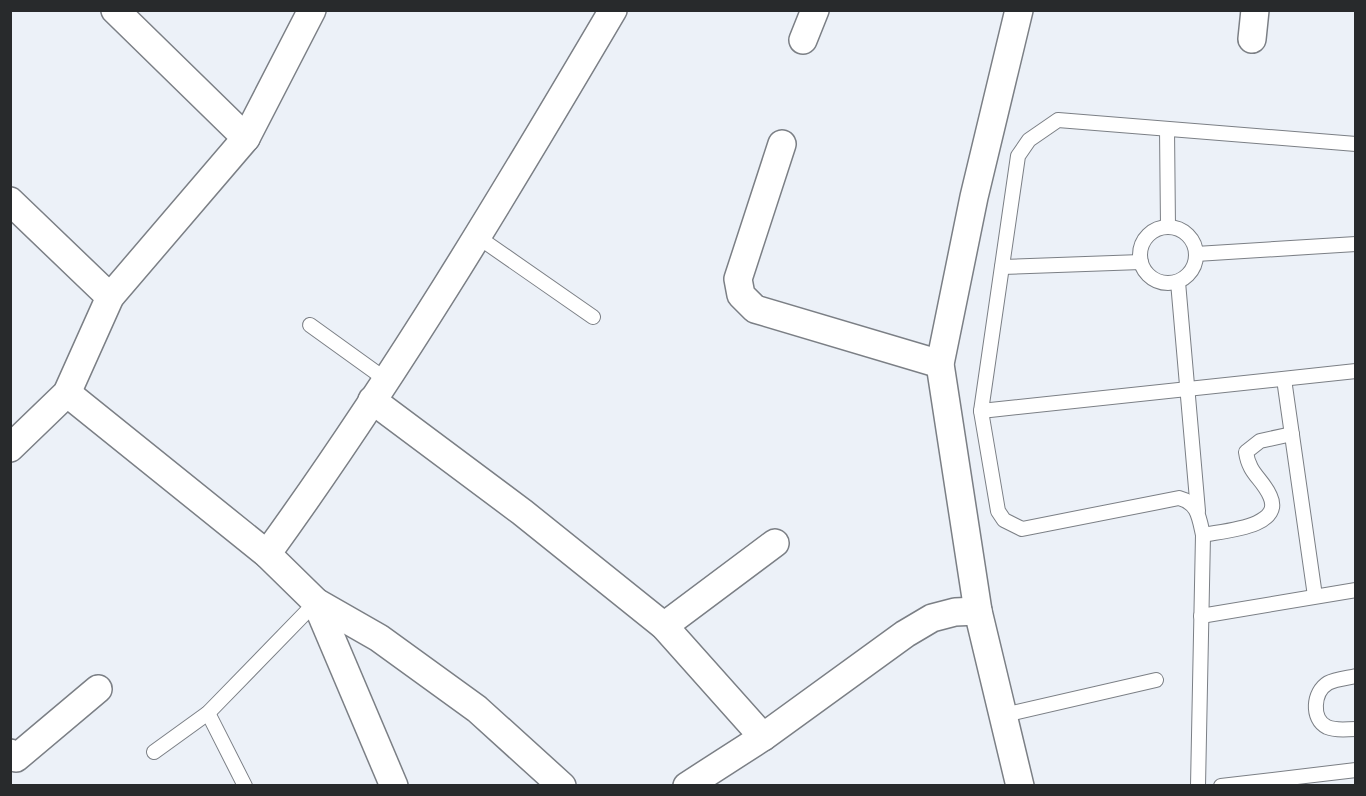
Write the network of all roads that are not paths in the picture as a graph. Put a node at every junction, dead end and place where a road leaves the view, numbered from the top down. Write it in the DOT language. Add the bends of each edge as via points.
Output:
graph roads {
  1 [pos="116,10"];
  2 [pos="312,10"];
  3 [pos="612,10"];
  4 [pos="814,10"];
  5 [pos="1019,10"];
  6 [pos="1255,10"];
  7 [pos="1252,39"];
  8 [pos="803,40"];
  9 [pos="1167,129"];
  10 [pos="246,138"];
  11 [pos="782,144"];
  12 [pos="1356,144"];
  13 [pos="10,201"];
  14 [pos="1168,227"];
  15 [pos="478,237"];
  16 [pos="1356,244"];
  17 [pos="1196,254"];
  18 [pos="1141,262"];
  19 [pos="1002,267"];
  20 [pos="1178,282"];
  21 [pos="110,297"];
  22 [pos="593,317"];
  23 [pos="310,325"];
  24 [pos="940,364"];
  25 [pos="1356,372"];
  26 [pos="1284,379"];
  27 [pos="1187,389"];
  28 [pos="378,390"];
  29 [pos="67,393"];
  30 [pos="981,411"];
  31 [pos="1292,434"];
  32 [pos="10,448"];
  33 [pos="1197,511"];
  34 [pos="1203,535"];
  35 [pos="775,543"];
  36 [pos="267,554"];
  37 [pos="1356,590"];
  38 [pos="1315,596"];
  39 [pos="316,602"];
  40 [pos="978,610"];
  41 [pos="1201,616"];
  42 [pos="664,626"];
  43 [pos="1356,676"];
  44 [pos="1156,680"];
  45 [pos="98,689"];
  46 [pos="208,713"];
  47 [pos="1004,715"];
  48 [pos="1356,729"];
  49 [pos="763,737"];
  50 [pos="154,752"];
  51 [pos="10,753"];
  52 [pos="1356,770"];
  53 [pos="245,786"];
  54 [pos="394,786"];
  55 [pos="562,786"];
  56 [pos="687,786"];
  57 [pos="1020,786"];
  58 [pos="1198,786"];
  59 [pos="1221,786"];
  1 -- 10 [label="street"];
  2 -- 10 [label="street"];
  3 -- 15 [label="street"];
  4 -- 8 [label="street"];
  5 -- 24 [label="street" via="974,197"];
  6 -- 7 [label="street"];
  9 -- 12 [label="lane"];
  9 -- 14 [label="lane"];
  9 -- 19 [label="lane" via="1058,120 1029,140 1018,156"];
  10 -- 21 [label="street"];
  11 -- 24 [label="street" via="738,279 741,295 755,309"];
  13 -- 21 [label="street"];
  14 -- 17 [label="lane" via="1188,235"];
  14 -- 18 [label="lane" via="1150,234 1140,252"];
  15 -- 22 [label="lane"];
  15 -- 28 [label="street"];
  16 -- 17 [label="lane"];
  17 -- 20 [label="lane" via="1195,266"];
  18 -- 19 [label="lane"];
  18 -- 20 [label="lane" via="1155,280"];
  19 -- 30 [label="lane"];
  20 -- 27 [label="lane"];
  21 -- 29 [label="street"];
  23 -- 28 [label="lane"];
  24 -- 40 [label="street"];
  25 -- 26 [label="lane"];
  26 -- 27 [label="lane"];
  26 -- 31 [label="lane"];
  27 -- 30 [label="lane"];
  27 -- 33 [label="lane"];
  28 -- 36 [label="street"];
  28 -- 42 [label="street"];
  29 -- 32 [label="street"];
  29 -- 36 [label="street"];
  30 -- 33 [label="lane" via="995,500 1004,520 1012,526 1022,529 1179,498 1189,501"];
  31 -- 34 [label="lane" via="1260,441 1246,452 1248,466 1271,497 1272,509 1267,517 1255,525"];
  31 -- 38 [label="lane"];
  33 -- 34 [label="lane"];
  34 -- 41 [label="lane"];
  35 -- 42 [label="street"];
  36 -- 39 [label="street"];
  37 -- 38 [label="lane"];
  38 -- 41 [label="lane"];
  39 -- 46 [label="lane"];
  39 -- 54 [label="street"];
  39 -- 55 [label="street" via="379,638 477,709"];
  40 -- 47 [label="street"];
  40 -- 49 [label="street" via="932,618"];
  41 -- 58 [label="lane"];
  42 -- 49 [label="street"];
  43 -- 48 [label="lane" via="1328,683 1317,694 1315,712 1324,726"];
  44 -- 47 [label="lane"];
  45 -- 51 [label="street" via="16,758"];
  46 -- 50 [label="lane"];
  46 -- 53 [label="lane"];
  47 -- 57 [label="street"];
  49 -- 56 [label="street"];
  52 -- 59 [label="lane"];
}
